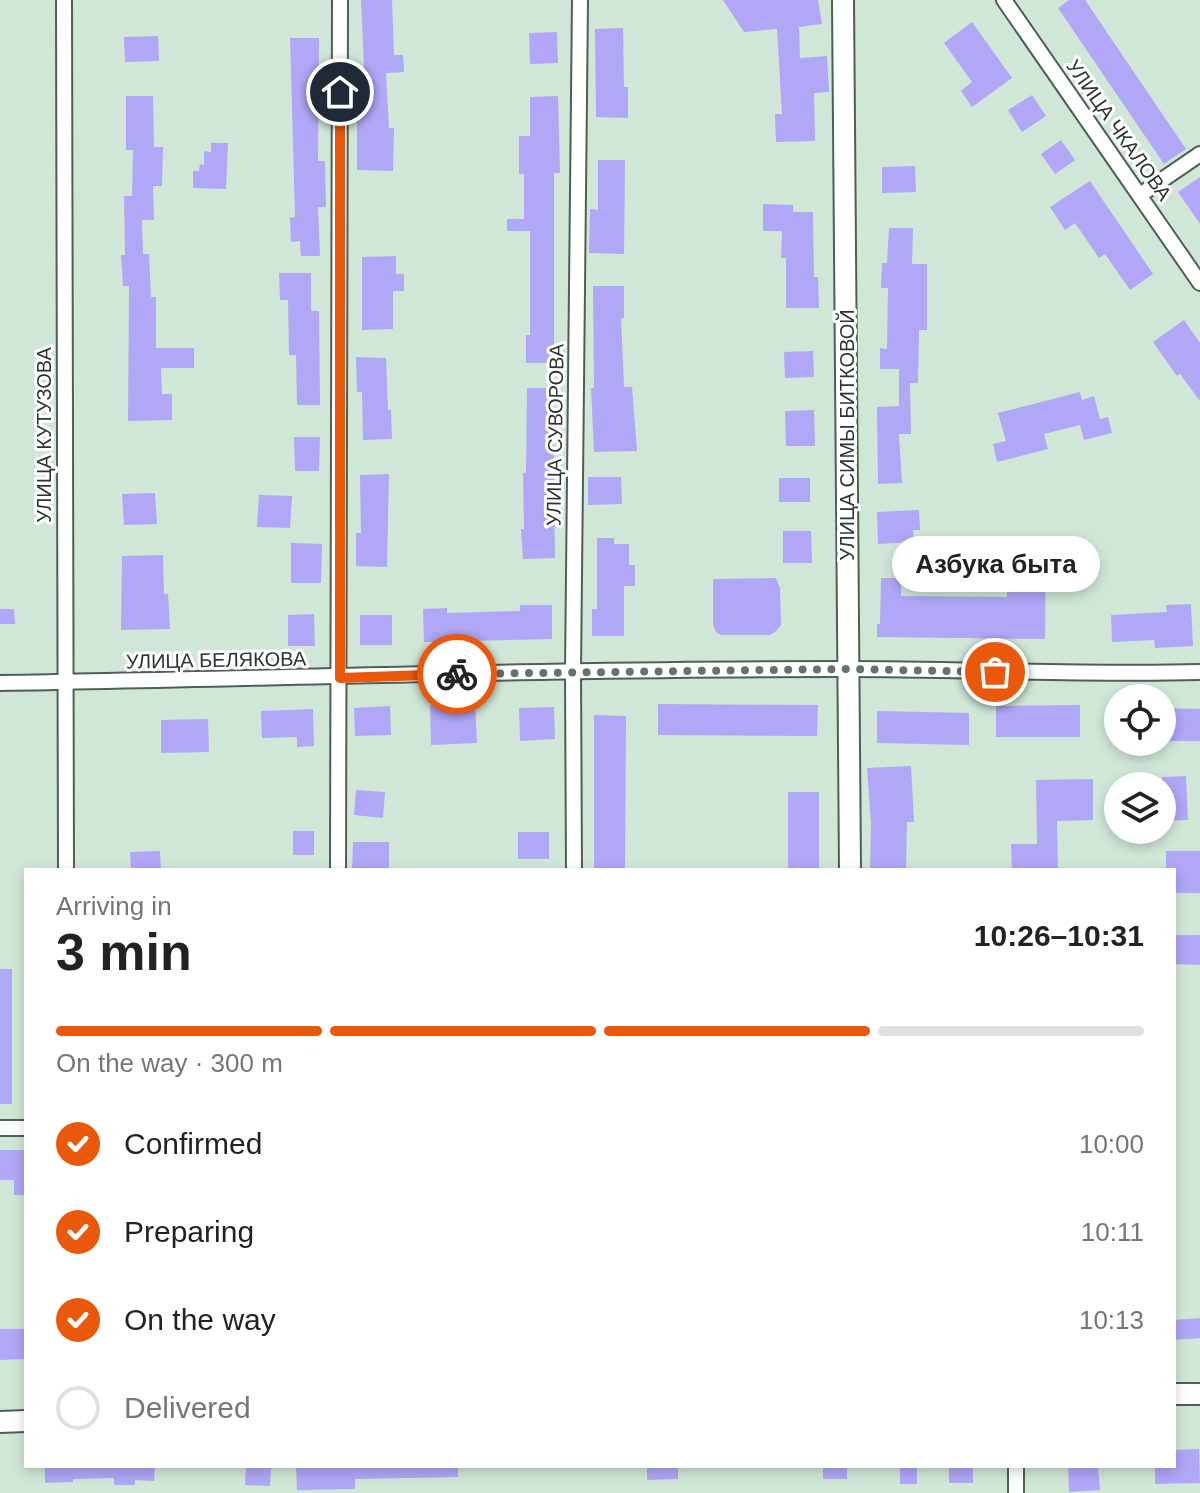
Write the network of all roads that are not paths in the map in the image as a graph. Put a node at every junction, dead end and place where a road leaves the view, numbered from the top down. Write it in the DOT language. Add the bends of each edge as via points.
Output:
graph roads {
  1 [pos="64,0"];
  2 [pos="340,0"];
  3 [pos="580,0"];
  4 [pos="843,0"];
  5 [pos="1004,0"];
  6 [pos="1200,154"];
  7 [pos="1140,195"];
  8 [pos="1200,283"];
  9 [pos="847,669"];
  10 [pos="573,671"];
  11 [pos="1200,672"];
  12 [pos="340,678"];
  13 [pos="64,682"];
  14 [pos="0,683"];
  15 [pos="66,868"];
  16 [pos="338,868"];
  17 [pos="574,868"];
  18 [pos="850,868"];
  19 [pos="0,1128"];
  20 [pos="24,1128"];
  21 [pos="1176,1394"];
  22 [pos="1200,1394"];
  23 [pos="24,1421"];
  24 [pos="0,1422"];
  25 [pos="1016,1468"];
  26 [pos="1016,1493"];
  1 -- 13 [label="street, УЛИЦА КУТУЗОВА"];
  2 -- 12 [label="street"];
  3 -- 10 [label="street, УЛИЦА СУВОРОВА"];
  4 -- 9 [label="street, УЛИЦА СИМЫ БИТКОВОЙ"];
  5 -- 7 [label="street, УЛИЦА ЧКАЛОВА"];
  6 -- 7 [label="street"];
  7 -- 8 [label="street, УЛИЦА ЧКАЛОВА"];
  9 -- 10 [label="street, УЛИЦА БЕЛЯКОВА"];
  9 -- 11 [label="street, УЛИЦА БЕЛЯКОВА"];
  9 -- 18 [label="street, УЛИЦА СИМЫ БИТКОВОЙ"];
  10 -- 12 [label="street, УЛИЦА БЕЛЯКОВА"];
  10 -- 17 [label="street, УЛИЦА СУВОРОВА"];
  12 -- 13 [label="street, УЛИЦА БЕЛЯКОВА"];
  12 -- 16 [label="street"];
  13 -- 14 [label="street, УЛИЦА БЕЛЯКОВА"];
  13 -- 15 [label="street, УЛИЦА КУТУЗОВА"];
  19 -- 20 [label="street"];
  21 -- 22 [label="street"];
  23 -- 24 [label="street"];
  25 -- 26 [label="street"];
}
